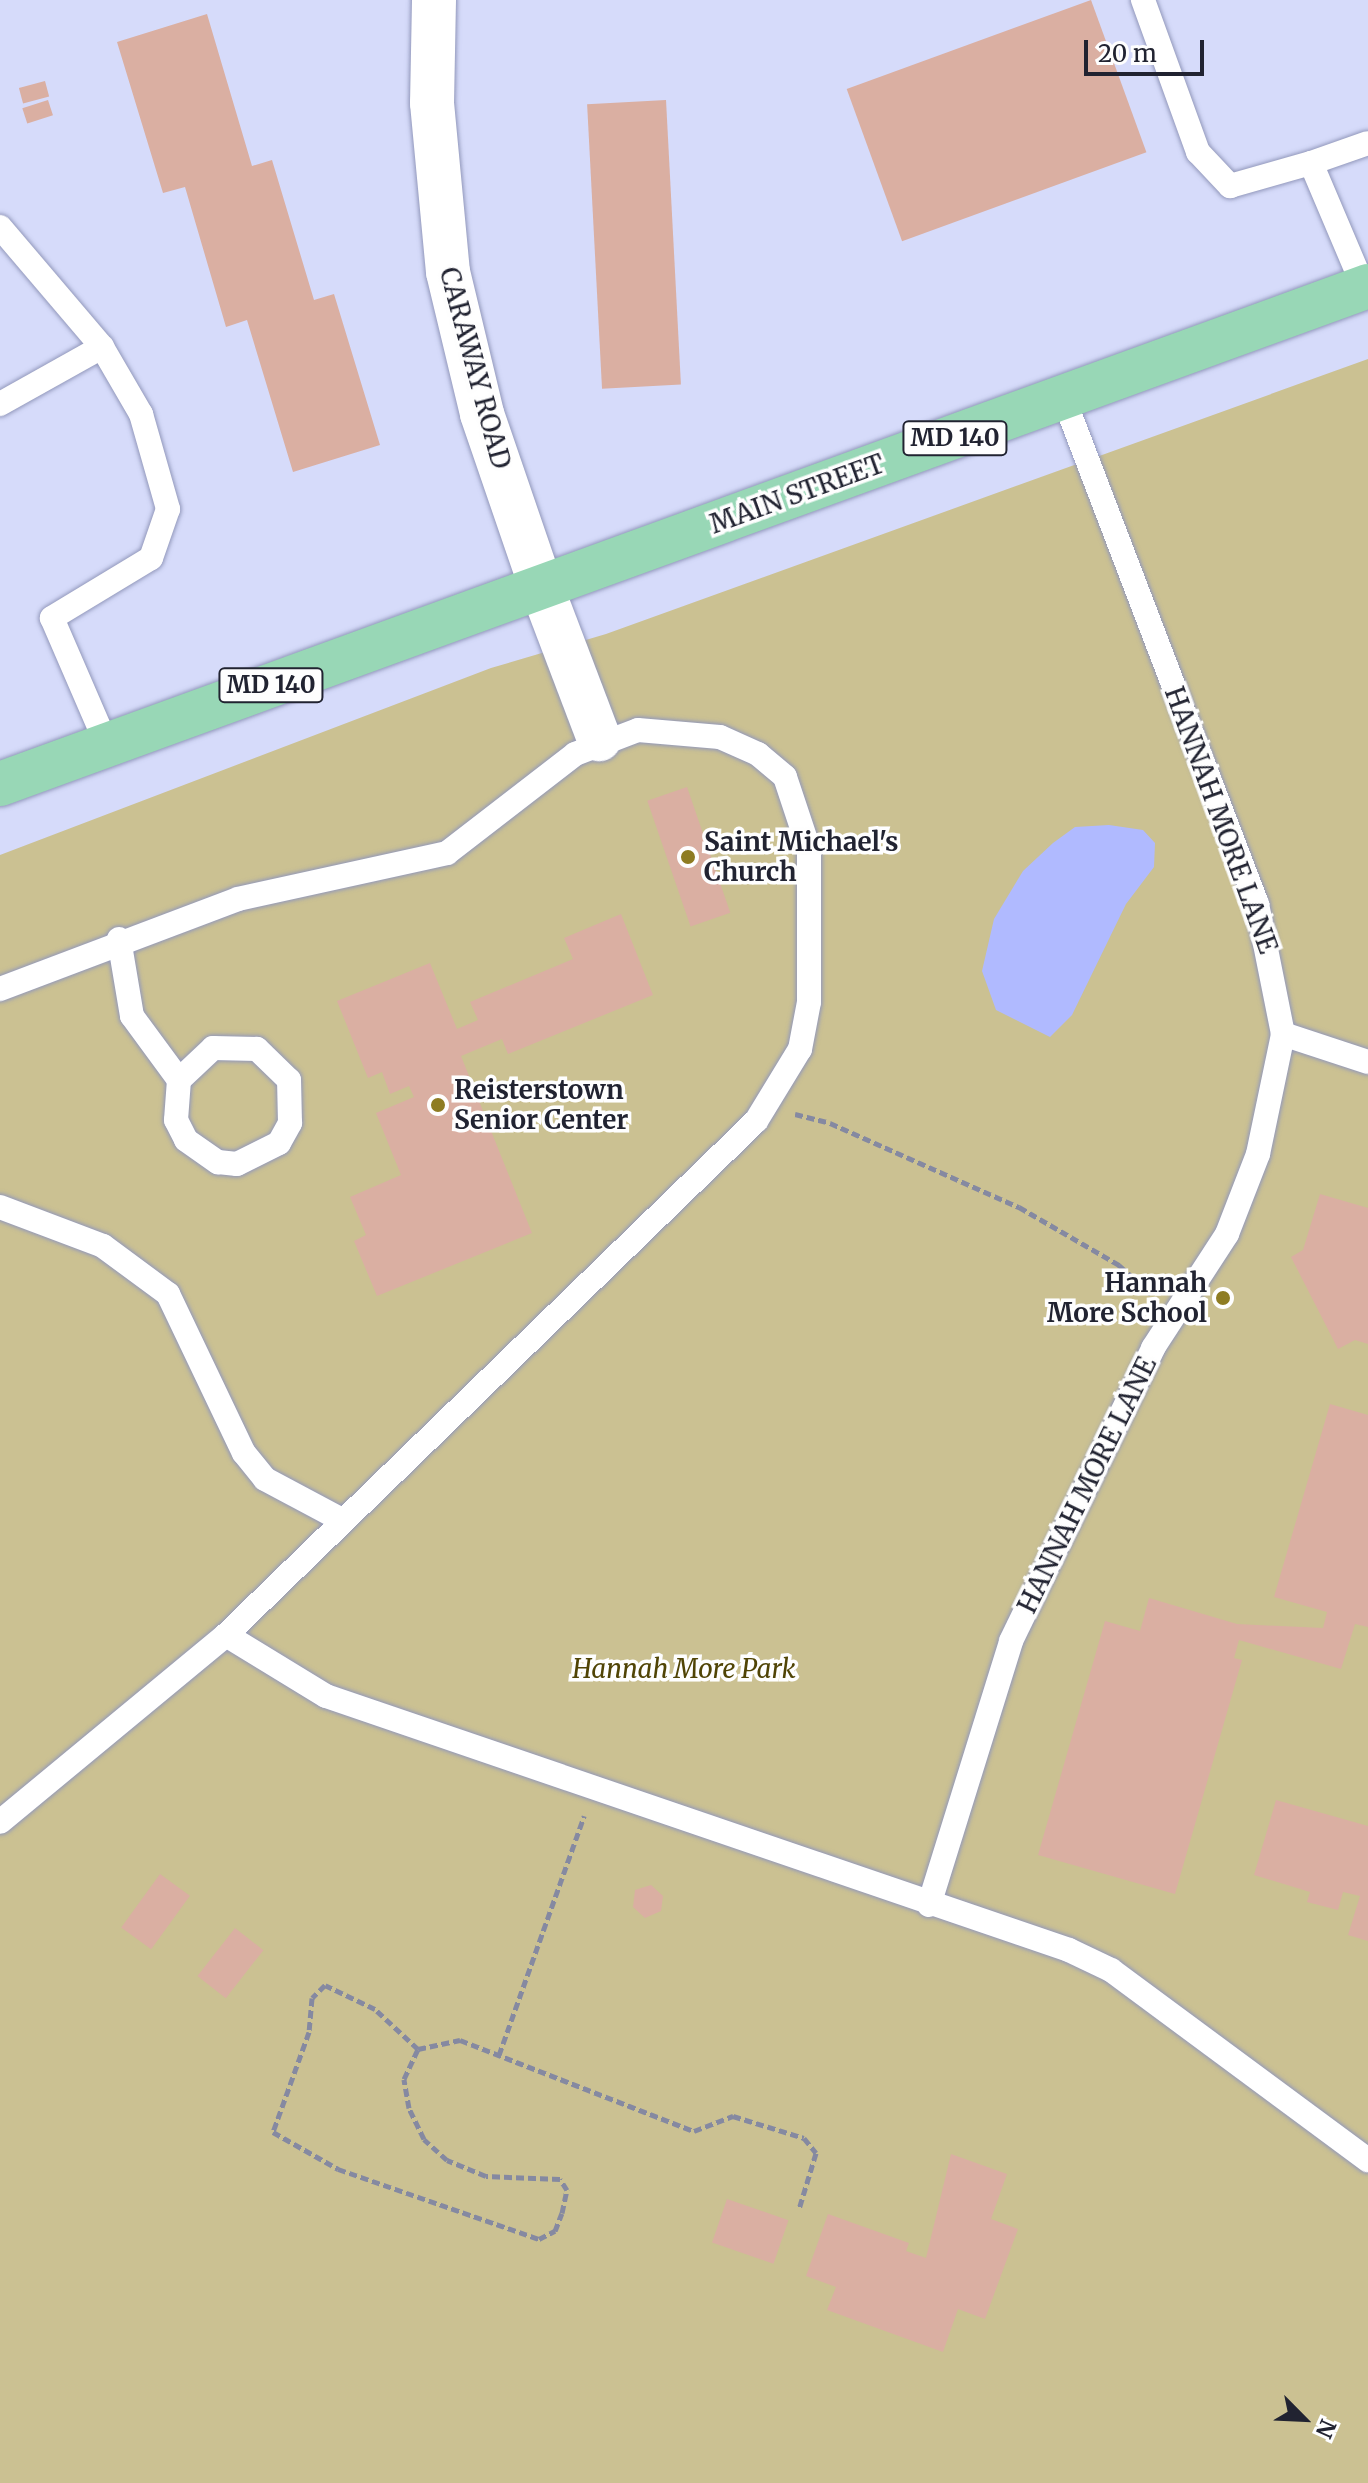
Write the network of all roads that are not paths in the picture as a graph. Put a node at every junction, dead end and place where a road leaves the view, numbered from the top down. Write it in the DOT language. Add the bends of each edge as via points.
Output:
graph roads {
  1 [pos="434,0"];
  2 [pos="1143,0"];
  3 [pos="1368,143"];
  4 [pos="1311,163"];
  5 [pos="0,227"];
  6 [pos="1366,287"];
  7 [pos="102,347"];
  8 [pos="1064,399"];
  9 [pos="0,404"];
  10 [pos="541,586"];
  11 [pos="599,739"];
  12 [pos="107,745"];
  13 [pos="0,784"];
  14 [pos="119,939"];
  15 [pos="0,989"];
  16 [pos="1283,1034"];
  17 [pos="1368,1062"];
  18 [pos="179,1080"];
  19 [pos="0,1207"];
  20 [pos="340,1519"];
  21 [pos="226,1635"];
  22 [pos="0,1822"];
  23 [pos="929,1905"];
  24 [pos="1368,2160"];
  1 -- 10 [label="street, CARAWAY ROAD" via="432,103 448,272 482,414"];
  2 -- 4 [label="lane" via="1198,152 1230,186"];
  3 -- 4 [label="lane"];
  4 -- 6 [label="lane"];
  5 -- 7 [label="lane"];
  6 -- 8 [label="main road, MAIN STREET / MD 140"];
  7 -- 9 [label="lane"];
  7 -- 12 [label="lane" via="141,414 168,509 151,558 52,618"];
  8 -- 10 [label="main road, MAIN STREET / MD 140"];
  8 -- 16 [label="lane, HANNAH MORE LANE" via="1257,904"];
  10 -- 11 [label="street, CARAWAY ROAD"];
  10 -- 12 [label="main road, MD 140"];
  11 -- 14 [label="lane" via="447,853 238,899"];
  11 -- 20 [label="lane" via="638,730 720,737 758,754 785,777 809,849 809,1002 800,1049 767,1108 712,1171"];
  12 -- 13 [label="main road, MD 140"];
  14 -- 15 [label="lane"];
  14 -- 18 [label="lane" via="132,1016"];
  16 -- 17 [label="lane"];
  16 -- 23 [label="lane, HANNAH MORE LANE" via="1258,1154 1227,1234 1108,1435 1011,1641"];
  18 -- 18 [label="lane" via="176,1120 186,1140 218,1162 258,1159 290,1123 289,1080 257,1049 213,1048"];
  19 -- 20 [label="lane" via="103,1246 168,1294 244,1453 265,1479"];
  20 -- 21 [label="lane"];
  21 -- 22 [label="lane"];
  21 -- 23 [label="lane" via="326,1696"];
  23 -- 24 [label="lane" via="1111,1970"];
}
